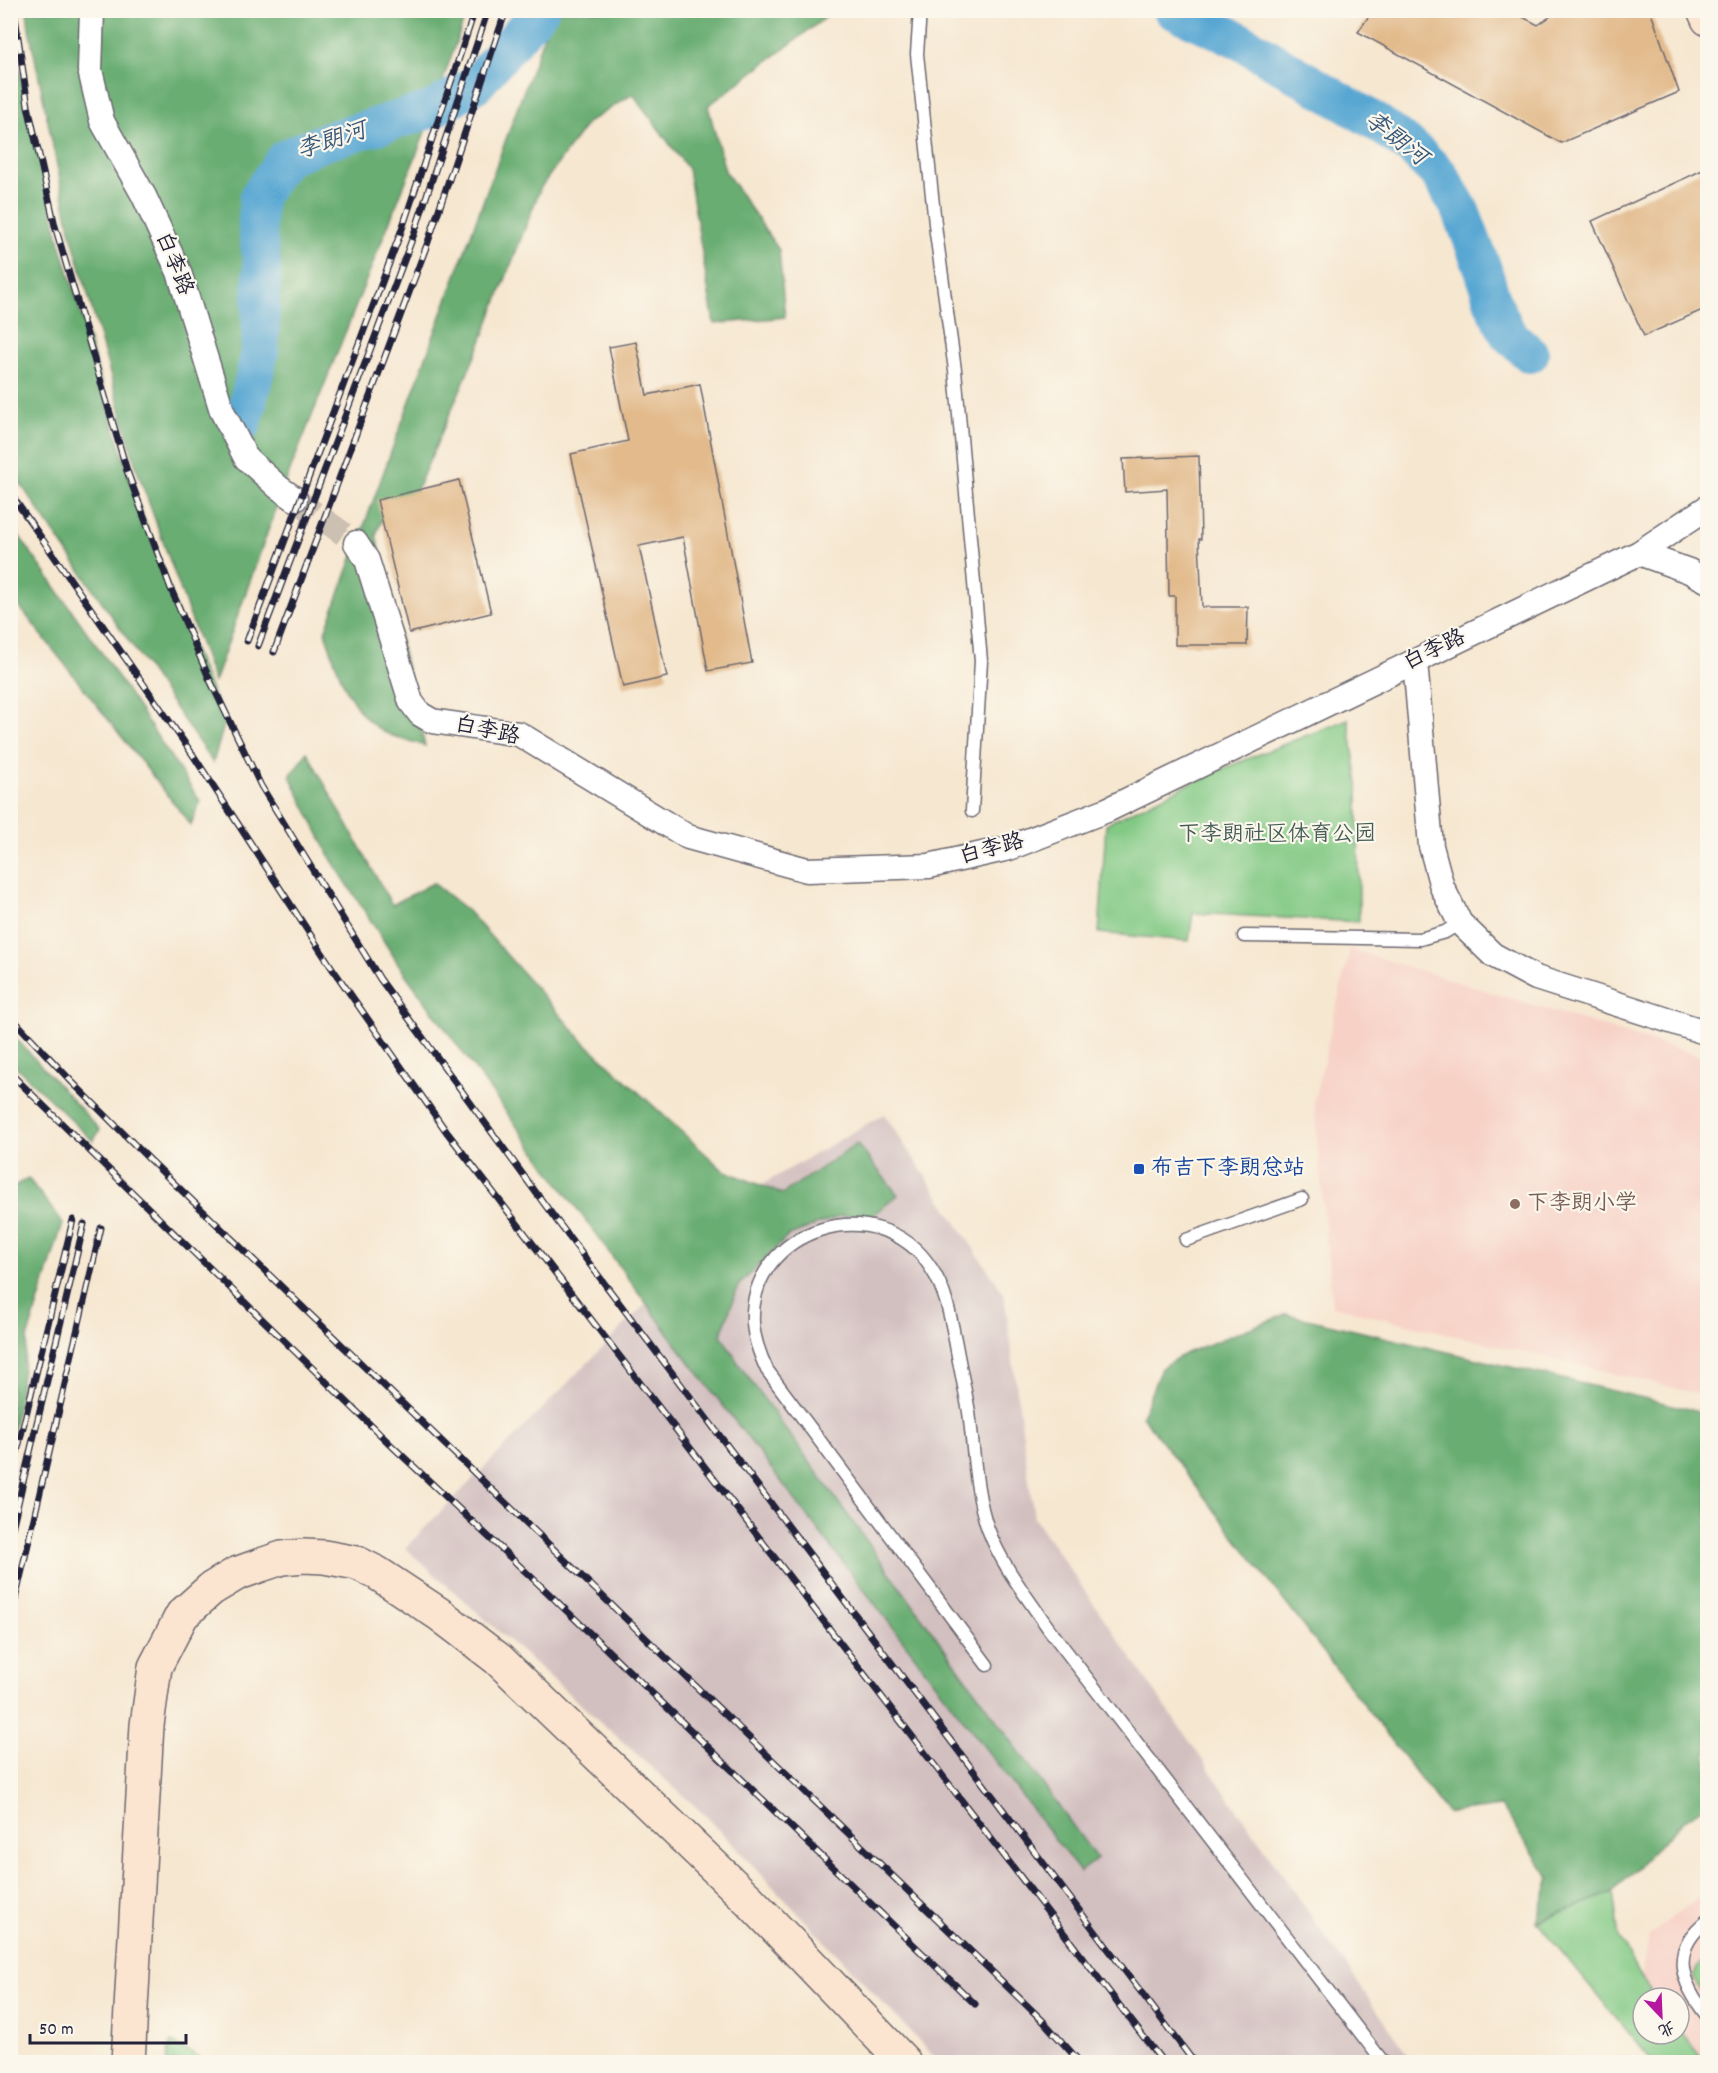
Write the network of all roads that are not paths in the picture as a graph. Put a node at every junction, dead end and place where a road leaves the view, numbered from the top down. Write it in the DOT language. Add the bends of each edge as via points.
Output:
graph roads {
  1 [pos="92,10"];
  2 [pos="920,10"];
  3 [pos="1704,10"];
  4 [pos="1707,19"];
  5 [pos="295,499"];
  6 [pos="1707,507"];
  7 [pos="356,543"];
  8 [pos="1639,553"];
  9 [pos="1707,581"];
  10 [pos="1415,661"];
  11 [pos="972,811"];
  12 [pos="1460,923"];
  13 [pos="1244,936"];
  14 [pos="1707,1033"];
  15 [pos="1302,1199"];
  16 [pos="1186,1240"];
  17 [pos="987,1665"];
  18 [pos="1707,1920"];
  19 [pos="1707,2017"];
  20 [pos="128,2062"];
  21 [pos="904,2062"];
  22 [pos="1383,2062"];
  1 -- 5 [label="street, 白李路" via="90,70 102,121 144,196 179,272 222,411 246,458"];
  2 -- 11 [label="lane" via="917,54 955,370 981,661"];
  3 -- 4 [label="street"];
  6 -- 8 [label="street, 白李路"];
  7 -- 10 [label="street, 白李路" via="367,560 411,702 420,714 432,721 519,734 688,837 807,870 929,866 1009,848 1107,810"];
  8 -- 9 [label="street"];
  8 -- 10 [label="street, 白李路"];
  10 -- 12 [label="street" via="1431,846 1442,887"];
  12 -- 13 [label="lane" via="1420,939"];
  12 -- 14 [label="street" via="1493,955 1536,978"];
  15 -- 16 [label="lane"];
  17 -- 22 [label="lane" via="767,1370 756,1345 753,1321 765,1275 795,1241 817,1230 838,1224 879,1228 901,1238 932,1268 952,1320 987,1527 1008,1570 1049,1629"];
  18 -- 19 [label="lane" via="1685,1946 1681,1963 1694,2000"];
  20 -- 21 [label="street" via="147,1725 155,1667 182,1615 211,1589 261,1565 304,1556 357,1563 440,1614 498,1659 750,1901"];
}
